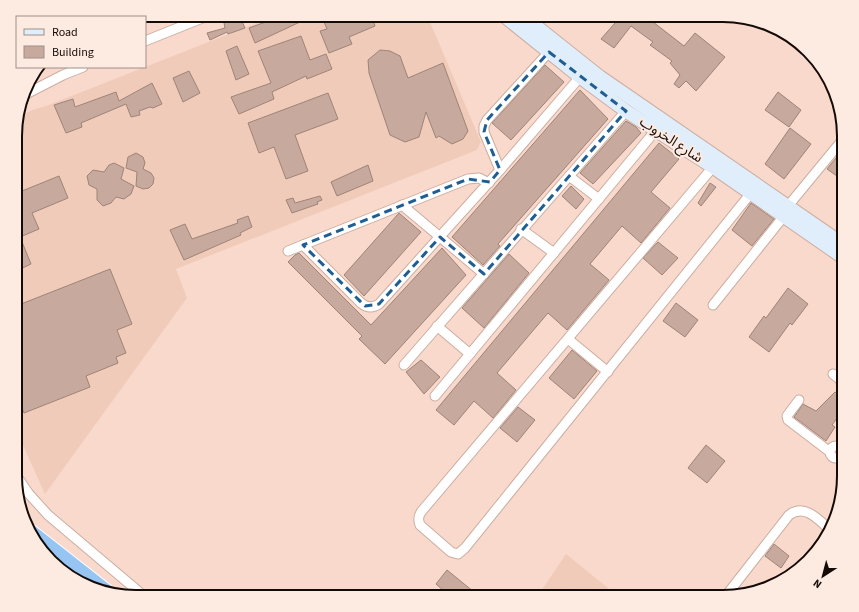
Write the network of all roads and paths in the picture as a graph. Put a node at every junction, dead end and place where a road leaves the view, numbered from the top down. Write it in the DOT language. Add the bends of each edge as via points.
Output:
graph roads {
  1 [pos="192,22"];
  2 [pos="512,22"];
  3 [pos="530,22"];
  4 [pos="146,41"];
  5 [pos="549,52"];
  6 [pos="80,68"];
  7 [pos="580,78"];
  8 [pos="597,82"];
  9 [pos="31,91"];
  10 [pos="626,111"];
  11 [pos="656,130"];
  12 [pos="837,147"];
  13 [pos="712,167"];
  14 [pos="500,170"];
  15 [pos="569,176"];
  16 [pos="489,183"];
  17 [pos="751,193"];
  18 [pos="599,199"];
  19 [pos="402,205"];
  20 [pos="786,211"];
  21 [pos="522,229"];
  22 [pos="440,237"];
  23 [pos="837,241"];
  24 [pos="303,245"];
  25 [pos="288,251"];
  26 [pos="837,252"];
  27 [pos="554,253"];
  28 [pos="484,274"];
  29 [pos="713,305"];
  30 [pos="437,326"];
  31 [pos="568,339"];
  32 [pos="470,354"];
  33 [pos="404,365"];
  34 [pos="608,372"];
  35 [pos="833,374"];
  36 [pos="837,377"];
  37 [pos="435,396"];
  38 [pos="799,400"];
  39 [pos="837,446"];
  40 [pos="830,452"];
  41 [pos="837,460"];
  42 [pos="22,484"];
  43 [pos="825,526"];
  44 [pos="43,543"];
  45 [pos="90,580"];
  46 [pos="731,589"];
  47 [pos="137,590"];
  1 -- 4 [label="street"];
  2 -- 5 [label="main road, شارع الخروب"];
  3 -- 8 [label="main road, شارع الخروب"];
  5 -- 7 [label="main road, شارع الخروب"];
  5 -- 14 [label="street" via="484,126 484,132"];
  6 -- 9 [label="street"];
  7 -- 8 [label="main road, شارع الخروب"];
  7 -- 14 [label="street"];
  8 -- 10 [label="main road, شارع الخروب"];
  8 -- 20 [label="main road, شارع الخروب"];
  10 -- 11 [label="main road, شارع الخروب"];
  10 -- 15 [label="street"];
  11 -- 13 [label="main road, شارع الخروب"];
  11 -- 18 [label="street"];
  12 -- 20 [label="street"];
  13 -- 17 [label="main road, شارع الخروب"];
  13 -- 31 [label="street"];
  14 -- 16 [label="street"];
  15 -- 18 [label="street"];
  15 -- 21 [label="street"];
  16 -- 19 [label="street" via="479,178 468,178"];
  16 -- 22 [label="street"];
  17 -- 20 [label="main road, شارع الخروب"];
  17 -- 34 [label="street"];
  18 -- 27 [label="street"];
  19 -- 22 [label="street"];
  19 -- 24 [label="street"];
  20 -- 23 [label="main road, شارع الخروب"];
  20 -- 26 [label="main road, شارع الخروب"];
  20 -- 29 [label="street"];
  21 -- 27 [label="street"];
  21 -- 28 [label="street"];
  22 -- 24 [label="street" via="375,307 361,303"];
  22 -- 28 [label="street"];
  24 -- 25 [label="street"];
  27 -- 32 [label="street"];
  28 -- 30 [label="street"];
  30 -- 32 [label="street"];
  30 -- 33 [label="street"];
  31 -- 34 [label="street"];
  31 -- 34 [label="street" via="419,516 420,525 451,552 458,554 465,548"];
  32 -- 37 [label="street"];
  35 -- 36 [label="street"];
  38 -- 40 [label="street" via="787,416 788,420"];
  39 -- 40 [label="street"];
  40 -- 41 [label="street"];
  42 -- 47 [label="street" via="48,515"];
  43 -- 46 [label="street" via="815,516 800,510 794,511"];
  44 -- 45 [label="highway"];
}
